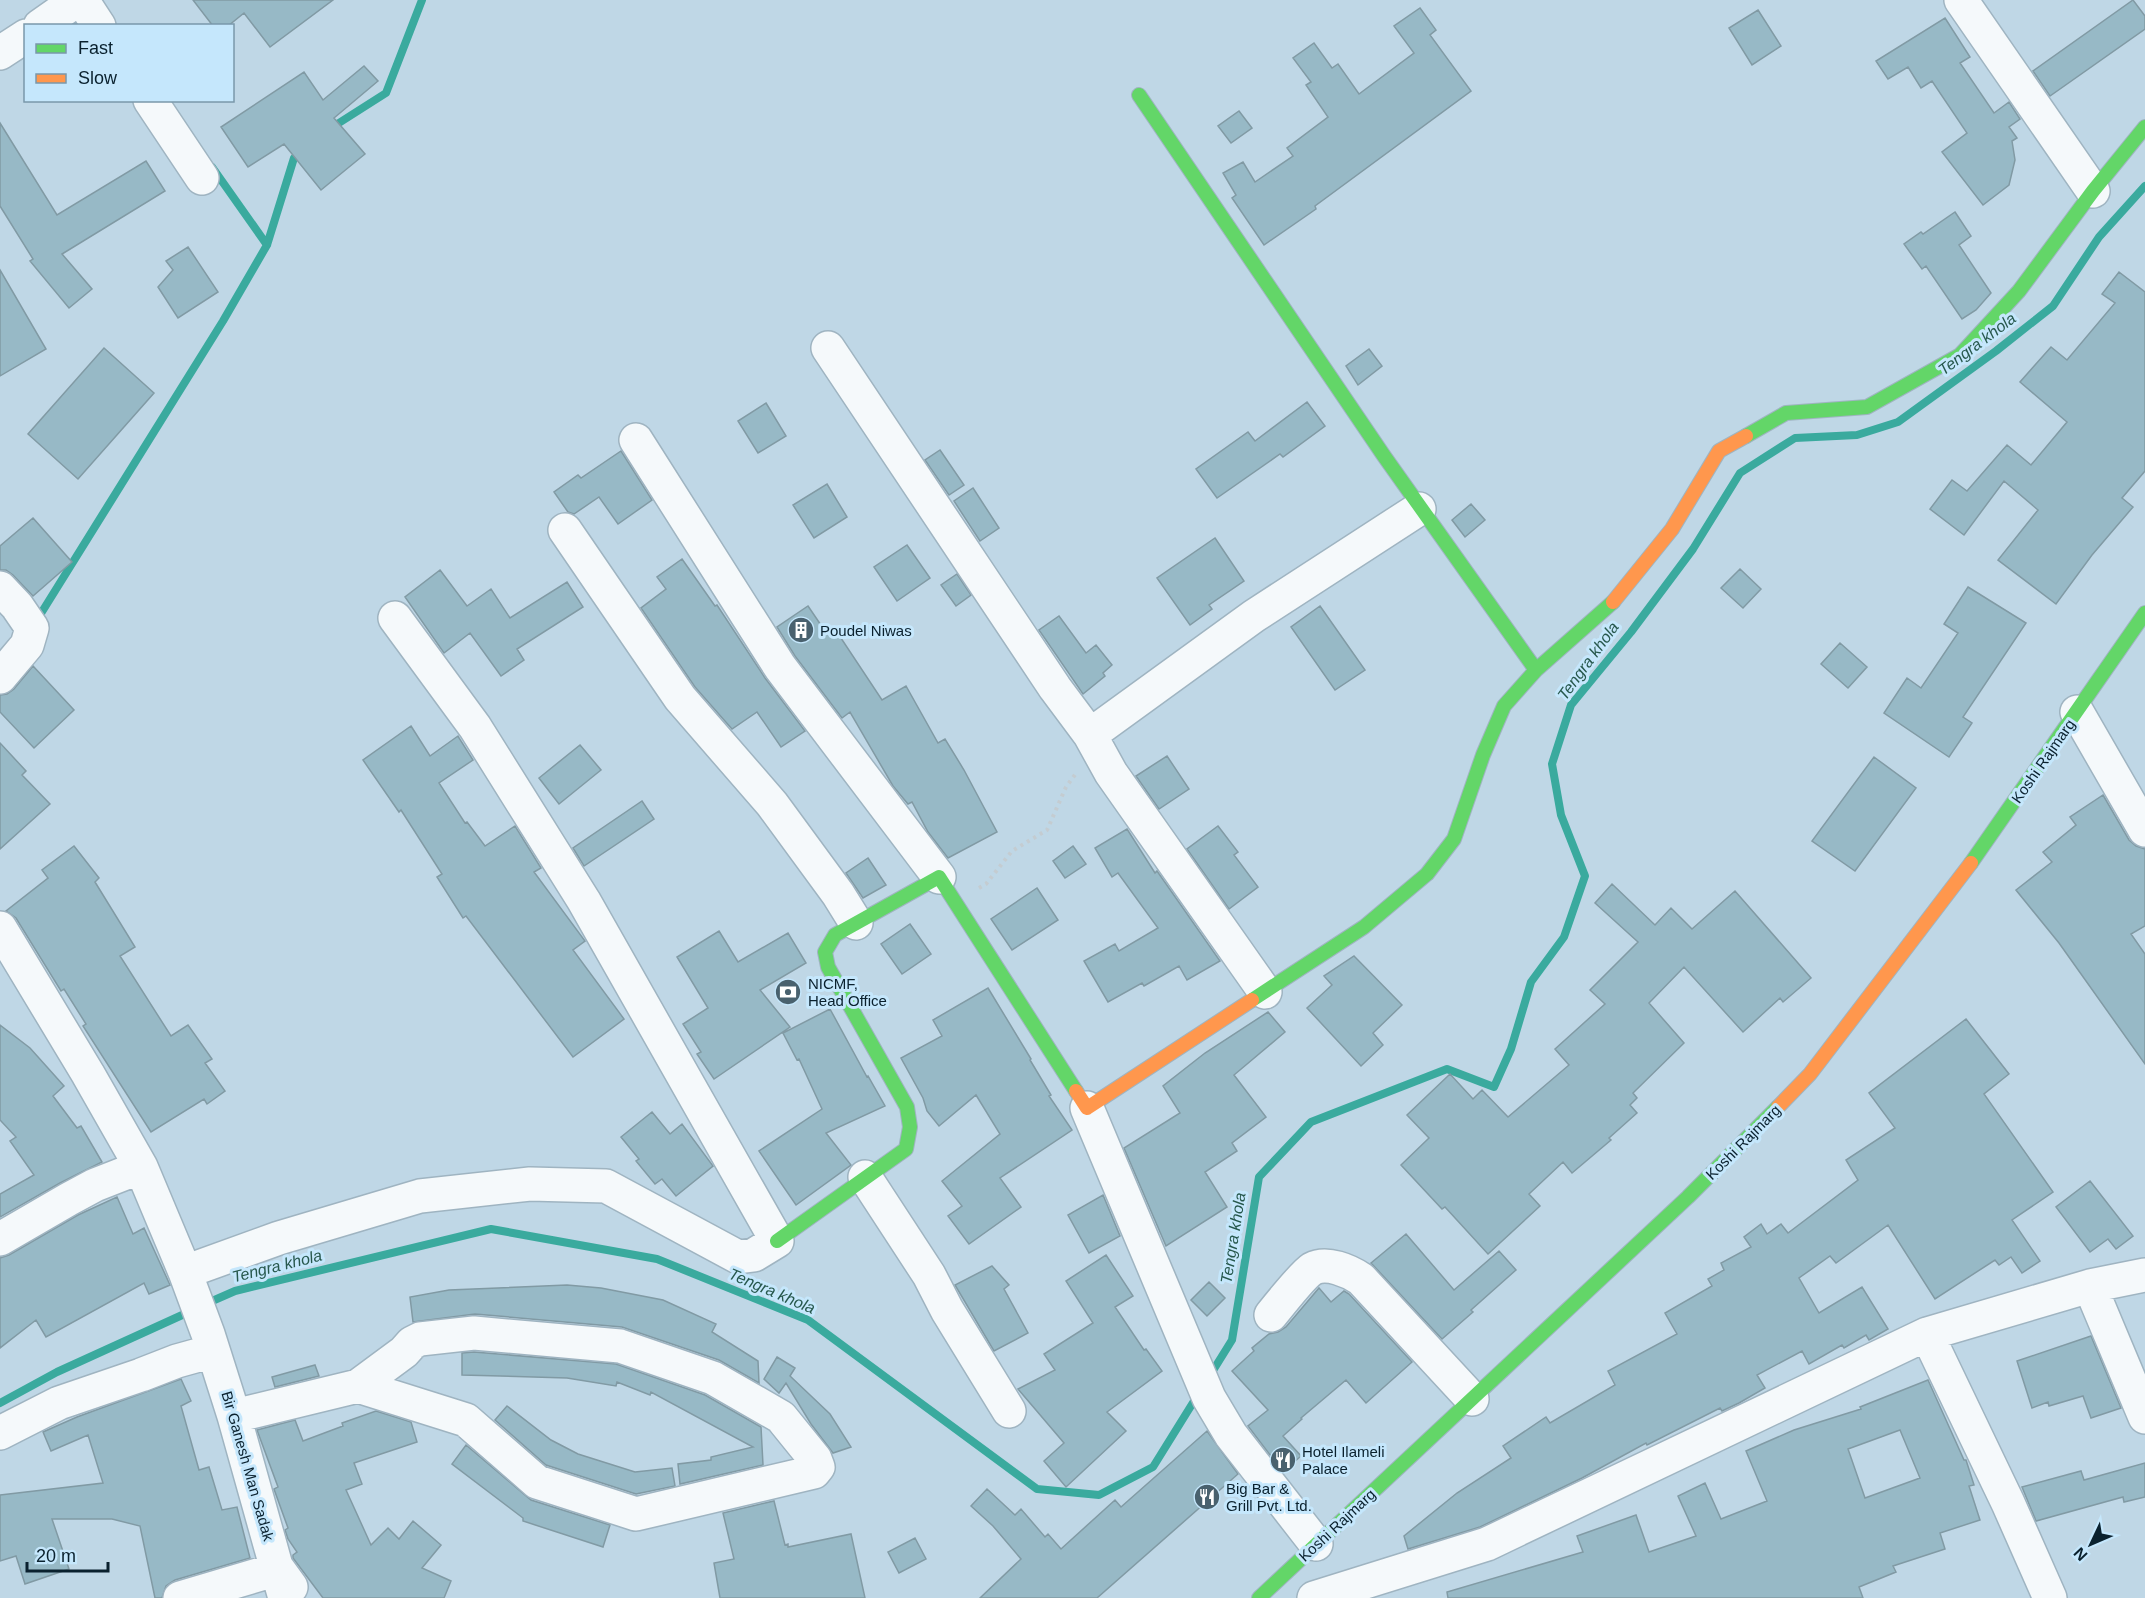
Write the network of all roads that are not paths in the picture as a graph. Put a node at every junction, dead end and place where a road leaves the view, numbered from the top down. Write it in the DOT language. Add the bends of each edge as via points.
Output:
graph roads {
  1 [pos="77,0"];
  2 [pos="82,0"];
  3 [pos="1961,0"];
  4 [pos="43,24"];
  5 [pos="98,24"];
  6 [pos="24,37"];
  7 [pos="0,53"];
  8 [pos="1139,95"];
  9 [pos="151,102"];
  10 [pos="2145,127"];
  11 [pos="202,178"];
  12 [pos="2093,191"];
  13 [pos="828,348"];
  14 [pos="636,440"];
  15 [pos="1419,509"];
  16 [pos="565,530"];
  17 [pos="0,588"];
  18 [pos="2145,613"];
  19 [pos="395,618"];
  20 [pos="1536,670"];
  21 [pos="0,678"];
  22 [pos="2077,712"];
  23 [pos="1090,735"];
  24 [pos="2145,830"];
  25 [pos="939,877"];
  26 [pos="856,923"];
  27 [pos="2,935"];
  28 [pos="1265,992"];
  29 [pos="1087,1108"];
  30 [pos="141,1167"];
  31 [pos="865,1177"];
  32 [pos="0,1239"];
  33 [pos="777,1241"];
  34 [pos="2145,1275"];
  35 [pos="187,1277"];
  36 [pos="2090,1286"];
  37 [pos="1271,1315"];
  38 [pos="1927,1334"];
  39 [pos="211,1342"];
  40 [pos="358,1386"];
  41 [pos="1472,1399"];
  42 [pos="1010,1411"];
  43 [pos="234,1416"];
  44 [pos="2145,1417"];
  45 [pos="0,1433"];
  46 [pos="1316,1545"];
  47 [pos="281,1584"];
  48 [pos="2044,1596"];
  49 [pos="180,1598"];
  50 [pos="299,1598"];
  51 [pos="1259,1598"];
  52 [pos="1314,1598"];
  1 -- 4 [label="street"];
  2 -- 5 [label="street"];
  3 -- 12 [label="street"];
  6 -- 7 [label="street"];
  8 -- 15 [label="street"];
  9 -- 11 [label="street"];
  10 -- 12 [label="street"];
  12 -- 20 [label="street" via="2019,291 1960,355 1867,407 1786,413 1719,451 1672,529 1609,608"];
  13 -- 23 [label="street"];
  14 -- 25 [label="street" via="780,667"];
  15 -- 20 [label="street"];
  15 -- 23 [label="street" via="1254,616"];
  16 -- 26 [label="street" via="680,698 772,804"];
  17 -- 21 [label="street" via="32,628 27,645"];
  18 -- 22 [label="street, Koshi Rajmarg"];
  19 -- 33 [label="street" via="475,727 584,901"];
  20 -- 28 [label="street" via="1504,706 1454,839 1427,874 1364,927"];
  22 -- 24 [label="street"];
  22 -- 41 [label="street, Koshi Rajmarg" via="1959,880 1810,1074 1688,1197"];
  23 -- 28 [label="street" via="1111,773"];
  25 -- 26 [label="street"];
  25 -- 29 [label="street"];
  26 -- 31 [label="street" via="835,935 825,952 828,967 907,1107 910,1127 906,1149"];
  27 -- 30 [label="street, Bir Ganesh Man Sadak"];
  28 -- 29 [label="street"];
  29 -- 46 [label="street" via="1209,1398 1232,1435"];
  30 -- 32 [label="street" via="69,1198"];
  30 -- 35 [label="street, Bir Ganesh Man Sadak"];
  31 -- 33 [label="street"];
  31 -- 42 [label="street"];
  33 -- 35 [label="street" via="754,1255 738,1257 606,1186 530,1184 420,1196 279,1238"];
  34 -- 36 [label="street"];
  35 -- 39 [label="street, Bir Ganesh Man Sadak"];
  36 -- 38 [label="street"];
  36 -- 44 [label="street"];
  37 -- 41 [label="street" via="1312,1269 1324,1266 1347,1270 1361,1279"];
  38 -- 48 [label="street" via="2008,1503"];
  38 -- 52 [label="street" via="1487,1544"];
  39 -- 43 [label="street, Bir Ganesh Man Sadak"];
  39 -- 45 [label="street" via="141,1376 59,1403"];
  40 -- 40 [label="street" via="465,1420 537,1482 636,1514 814,1472 818,1467 781,1417 713,1378 620,1346 474,1333 420,1340"];
  40 -- 43 [label="street"];
  41 -- 46 [label="street, Koshi Rajmarg"];
  43 -- 47 [label="street, Bir Ganesh Man Sadak"];
  46 -- 51 [label="street, Koshi Rajmarg"];
  47 -- 49 [label="street"];
  47 -- 50 [label="street, Bir Ganesh Man Sadak"];
}
